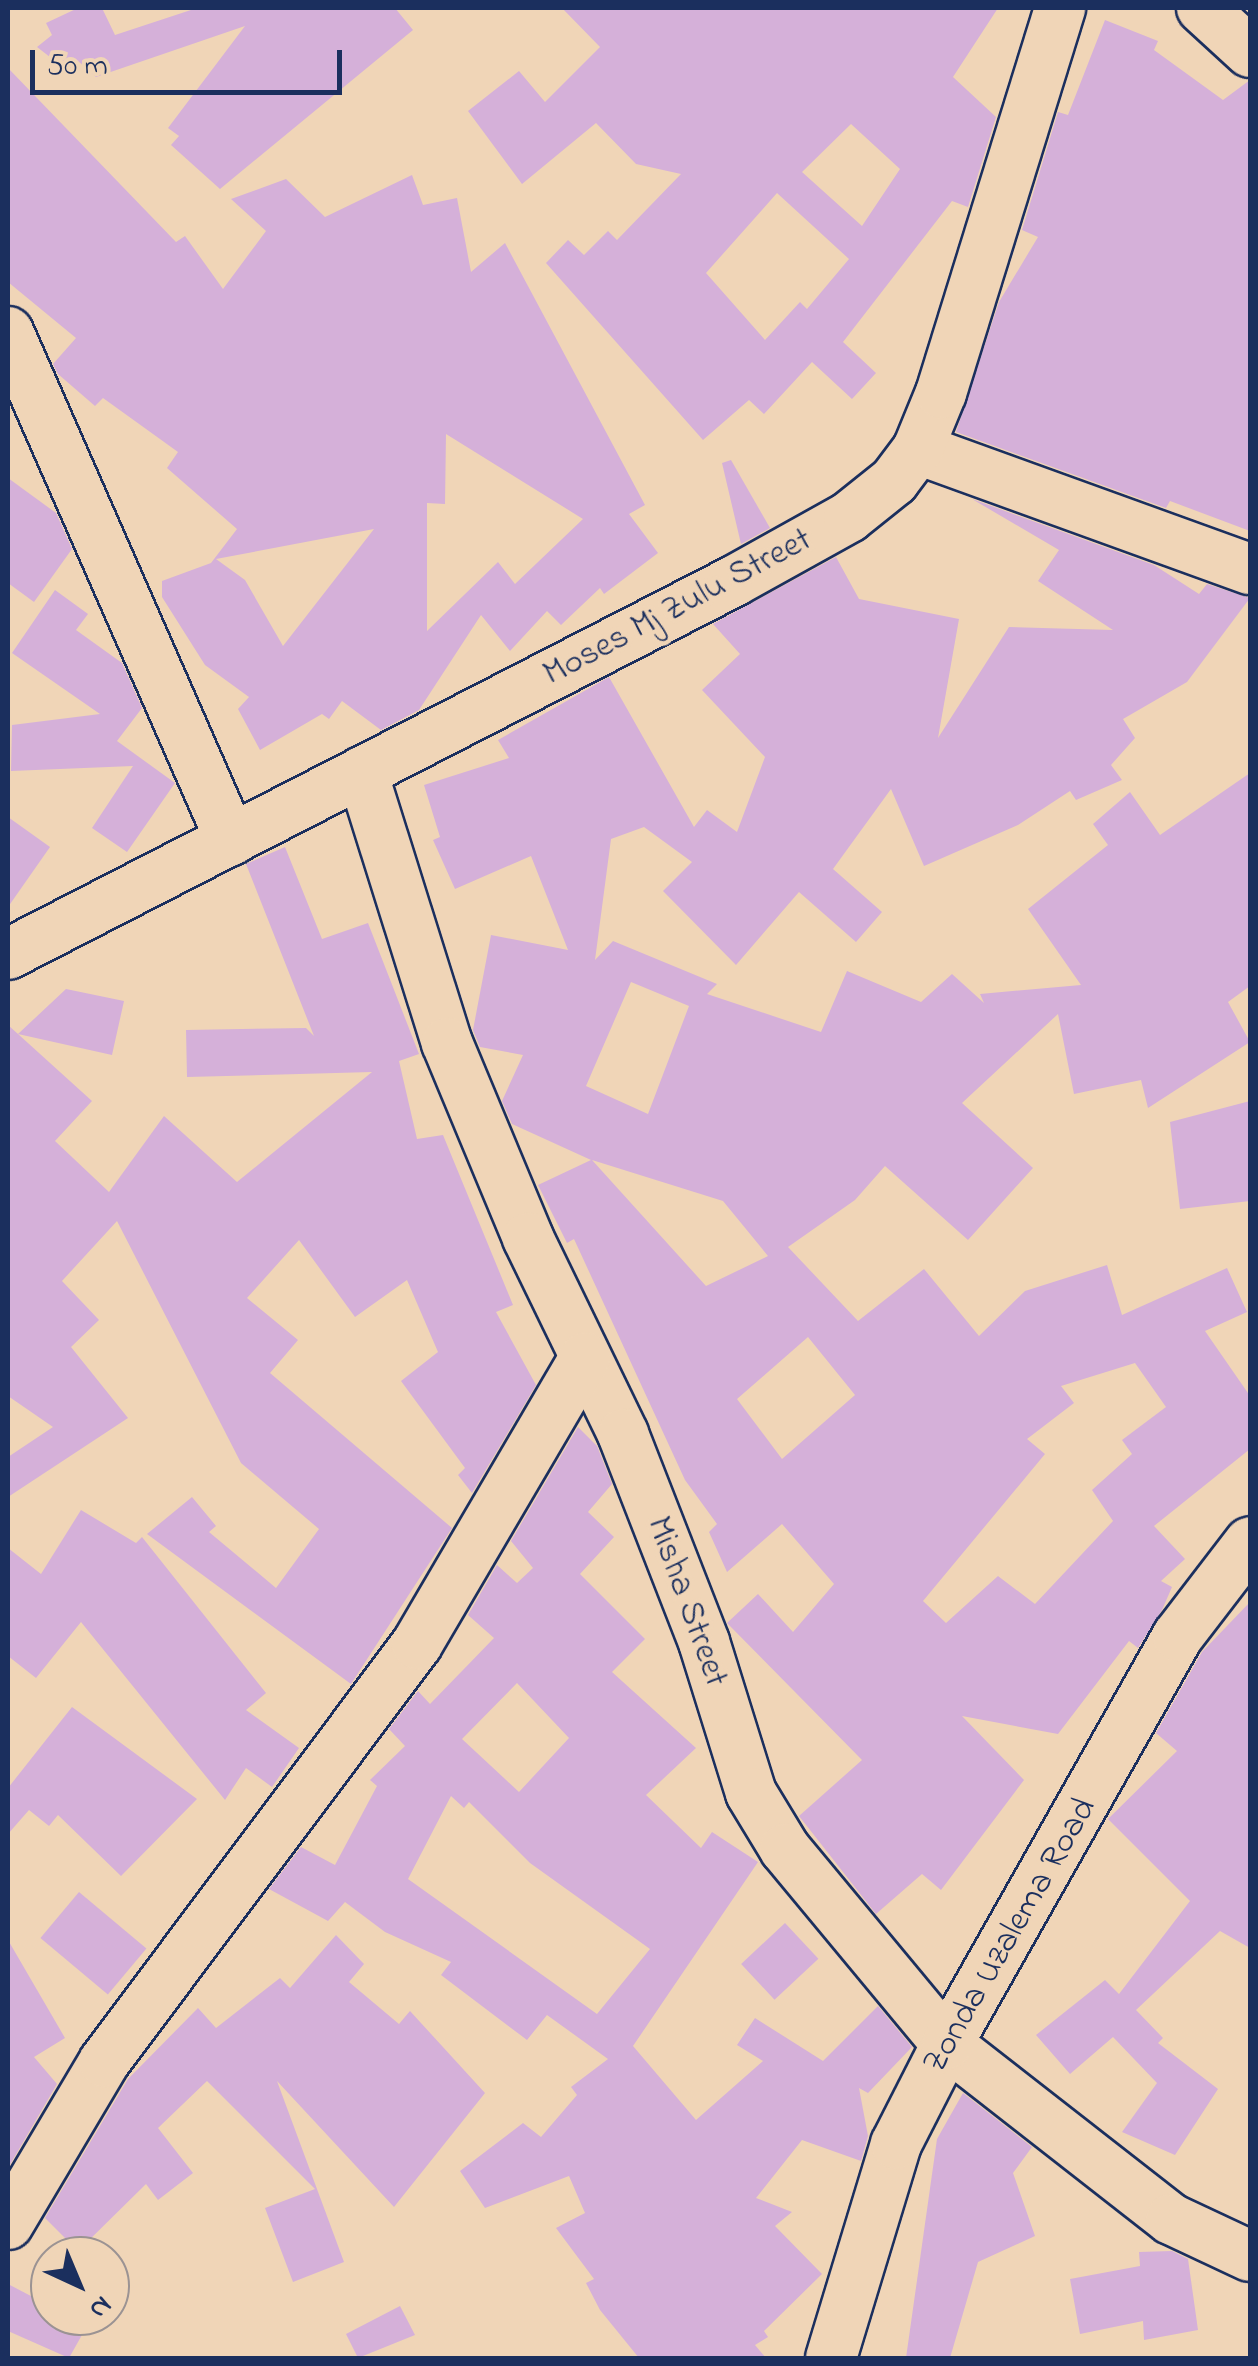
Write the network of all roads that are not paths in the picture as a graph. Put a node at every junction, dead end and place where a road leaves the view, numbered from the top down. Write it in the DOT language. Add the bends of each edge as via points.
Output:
graph roads {
  1 [pos="1060,8"];
  2 [pos="1202,8"];
  3 [pos="1250,52"];
  4 [pos="8,332"];
  5 [pos="918,449"];
  6 [pos="1250,569"];
  7 [pos="362,772"];
  8 [pos="231,840"];
  9 [pos="8,954"];
  10 [pos="585,1358"];
  11 [pos="1250,1542"];
  12 [pos="947,2044"];
  13 [pos="8,2224"];
  14 [pos="1250,2256"];
  15 [pos="831,2358"];
  1 -- 5 [label="street, Moses Mj Zulu Street"];
  2 -- 3 [label="street"];
  4 -- 8 [label="street"];
  5 -- 6 [label="street"];
  5 -- 7 [label="street, Moses Mj Zulu Street" via="849,517"];
  7 -- 8 [label="street, Moses Mj Zulu Street"];
  7 -- 10 [label="street, Misha Street" via="447,1042"];
  8 -- 9 [label="street, Moses Mj Zulu Street"];
  10 -- 12 [label="street, Misha Street" via="704,1642 751,1793 819,1893"];
  10 -- 13 [label="street" via="417,1644 104,2062"];
  11 -- 12 [label="street, Zonda Uzalema Road" via="1178,1636"];
  12 -- 14 [label="street, Misha Street" via="1171,2218"];
  12 -- 15 [label="street, Zonda Uzalema Road" via="896,2144"];
}
